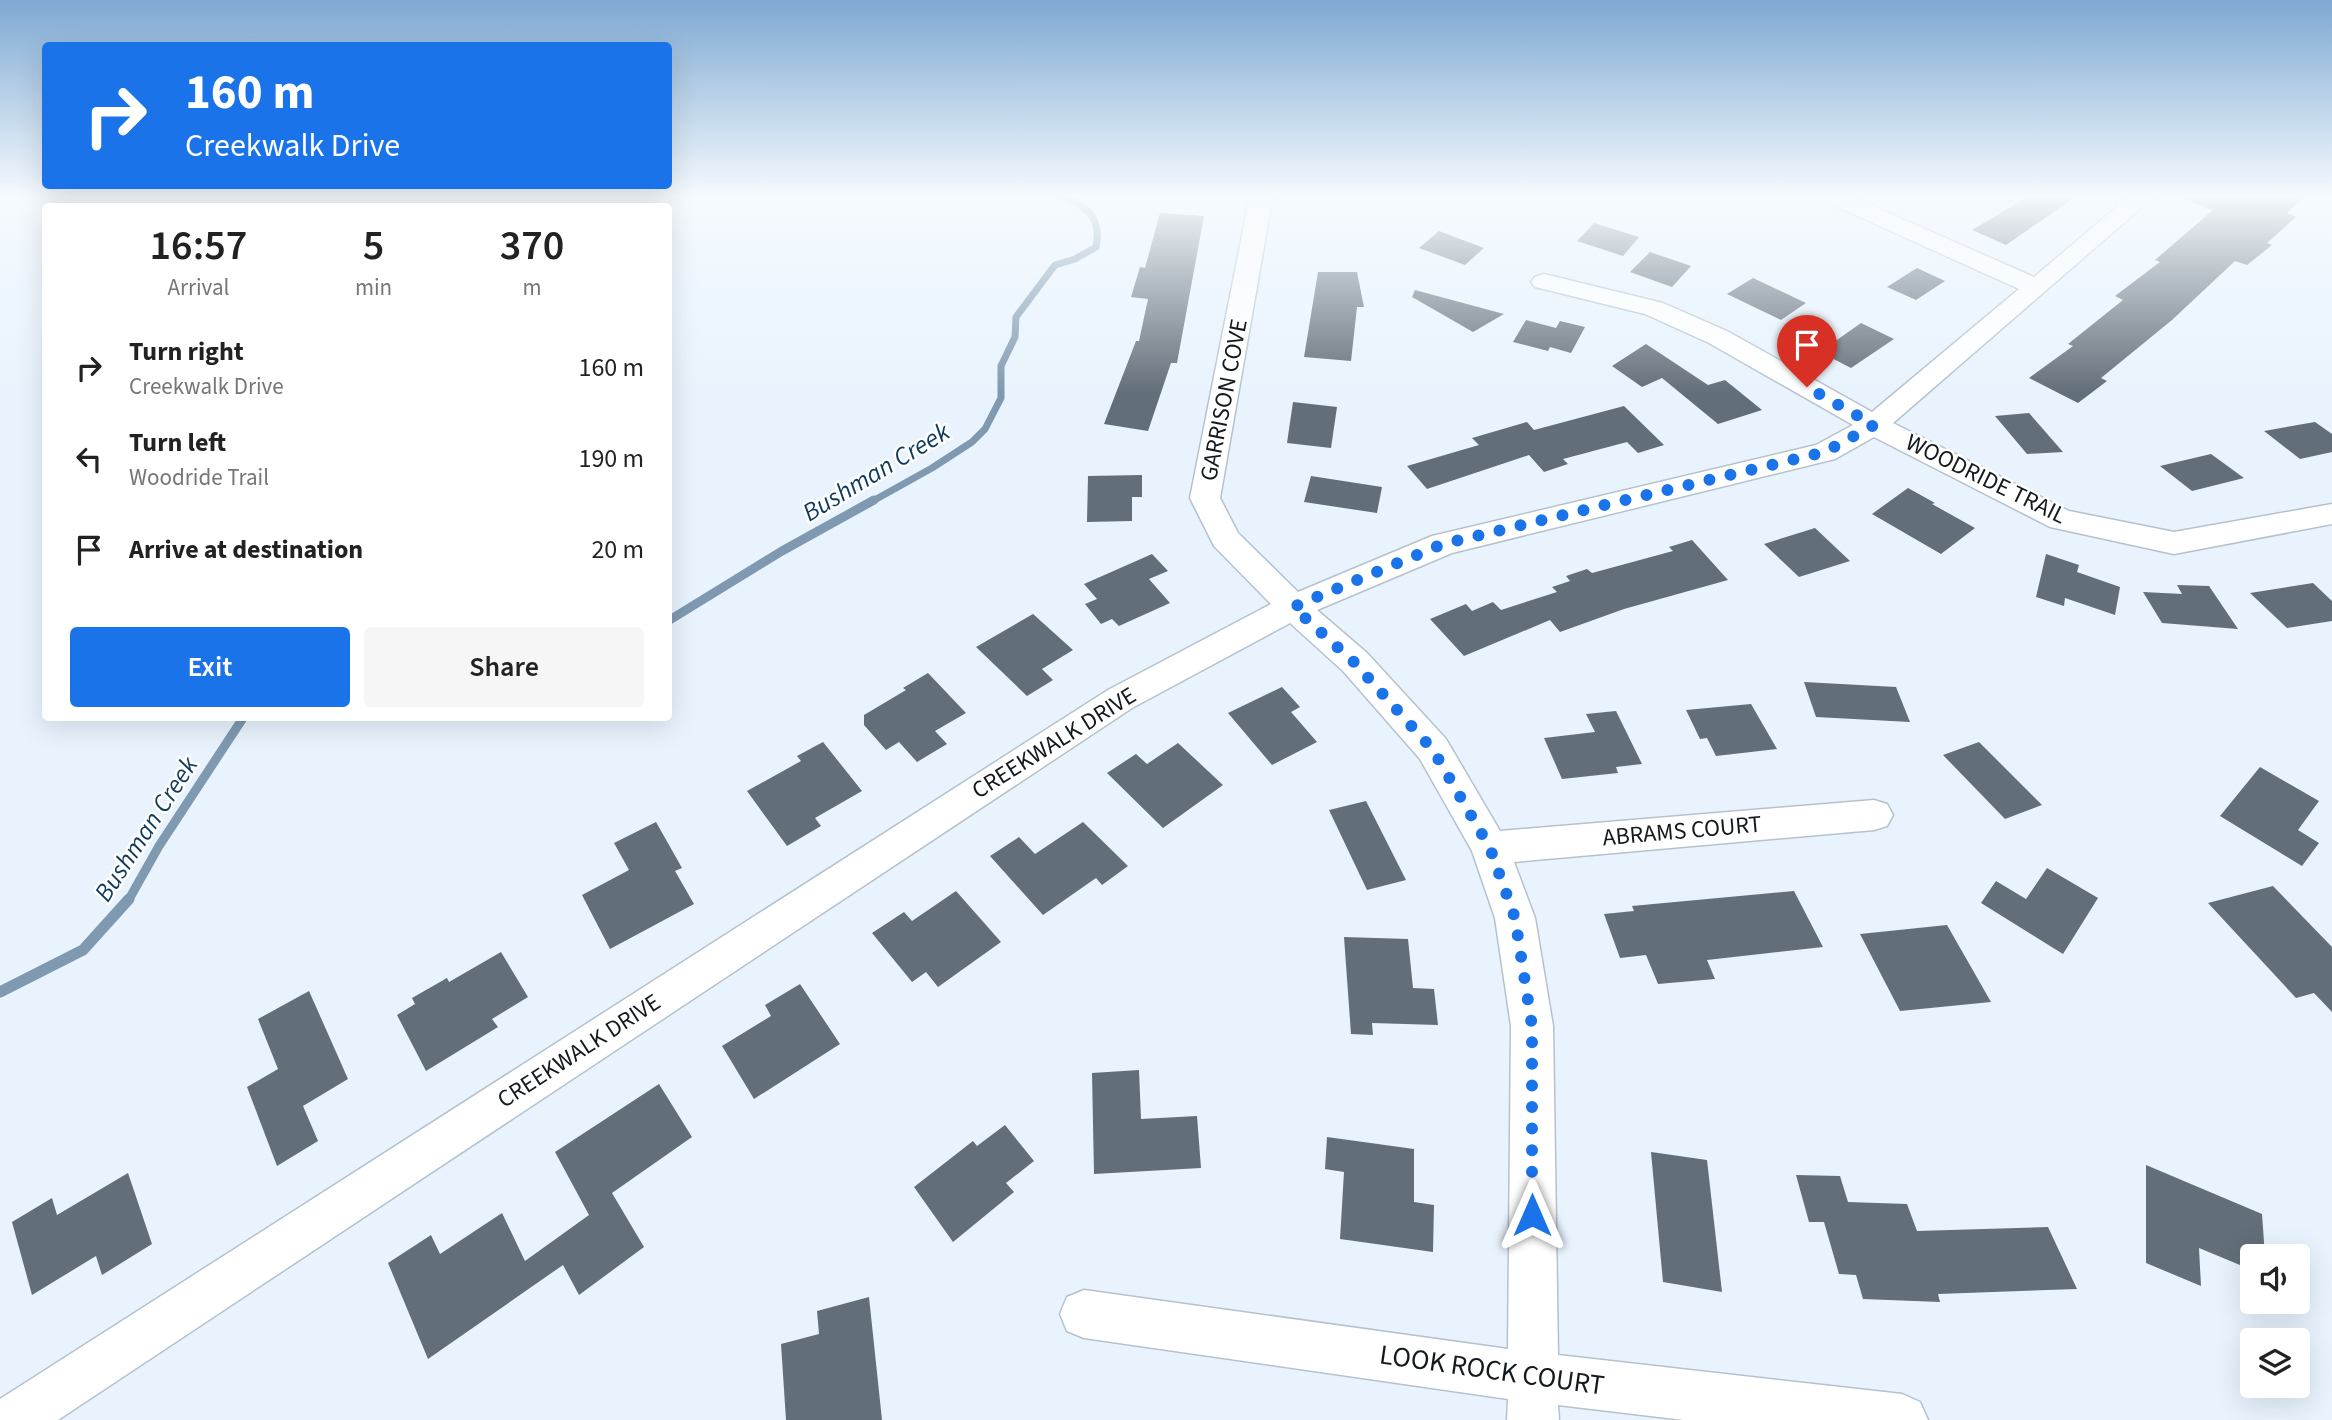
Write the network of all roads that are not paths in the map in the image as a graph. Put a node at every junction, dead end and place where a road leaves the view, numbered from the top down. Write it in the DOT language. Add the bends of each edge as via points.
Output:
graph roads {
  1 [pos="1249,261"];
  2 [pos="1978,261"];
  3 [pos="2066,261"];
  4 [pos="1544,282"];
  5 [pos="2036,287"];
  6 [pos="1874,425"];
  7 [pos="2332,514"];
  8 [pos="1293,607"];
  9 [pos="1874,815"];
  10 [pos="1490,848"];
  11 [pos="1084,1314"];
  12 [pos="1532,1398"];
  13 [pos="13,1420"];
  14 [pos="1902,1420"];
  1 -- 8 [label="street, GARRISON COVE" via="1205,498 1225,538"];
  2 -- 5 [label="street"];
  3 -- 5 [label="street, CREEKWALK DRIVE"];
  4 -- 6 [label="street, WOODRIDE TRAIL" via="1654,308 1718,337"];
  5 -- 6 [label="street, CREEKWALK DRIVE"];
  6 -- 7 [label="street, WOODRIDE TRAIL" via="2061,520 2175,543"];
  6 -- 8 [label="street, CREEKWALK DRIVE" via="1825,452 1443,544"];
  8 -- 10 [label="street, GARRISON COVE" via="1354,662 1433,750"];
  8 -- 13 [label="street, CREEKWALK DRIVE" via="1120,699"];
  9 -- 10 [label="street, ABRAMS COURT"];
  10 -- 12 [label="street, GARRISON COVE" via="1515,918 1532,1026"];
  11 -- 12 [label="street, LOOK ROCK COURT"];
  12 -- 14 [label="street, LOOK ROCK COURT"];
}
